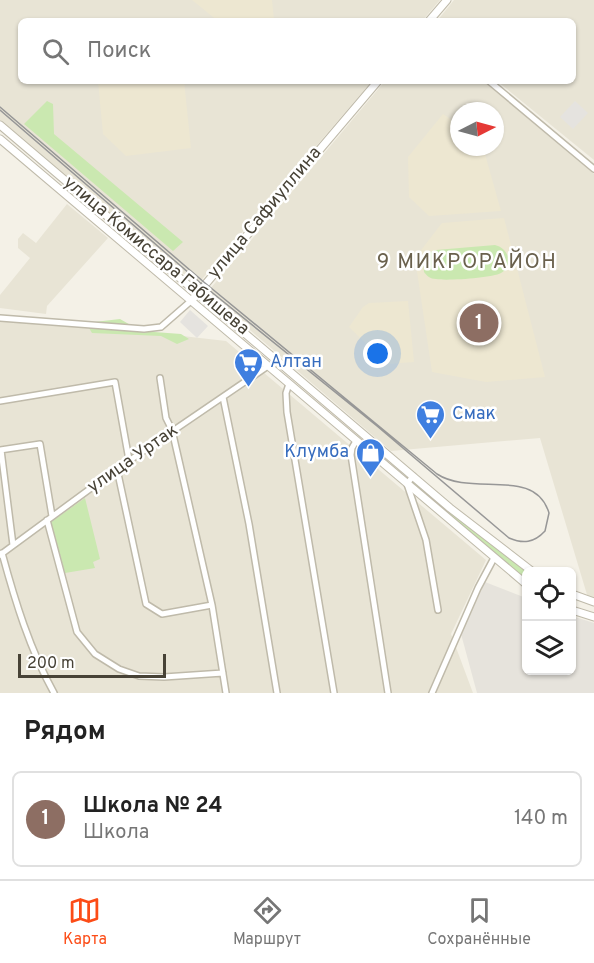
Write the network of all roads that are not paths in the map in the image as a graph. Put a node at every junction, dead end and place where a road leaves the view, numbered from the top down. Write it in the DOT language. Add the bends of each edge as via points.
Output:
graph roads {
  1 [pos="447,0"];
  2 [pos="432,18"];
  3 [pos="375,84"];
  4 [pos="493,84"];
  5 [pos="0,125"];
  6 [pos="0,139"];
  7 [pos="594,169"];
  8 [pos="198,292"];
  9 [pos="192,300"];
  10 [pos="0,318"];
  11 [pos="268,366"];
  12 [pos="160,378"];
  13 [pos="290,384"];
  14 [pos="223,397"];
  15 [pos="0,402"];
  16 [pos="172,430"];
  17 [pos="356,441"];
  18 [pos="1,450"];
  19 [pos="129,460"];
  20 [pos="117,469"];
  21 [pos="413,476"];
  22 [pos="407,484"];
  23 [pos="50,518"];
  24 [pos="13,545"];
  25 [pos="1,554"];
  26 [pos="494,558"];
  27 [pos="527,567"];
  28 [pos="522,581"];
  29 [pos="576,596"];
  30 [pos="594,603"];
  31 [pos="212,605"];
  32 [pos="438,610"];
  33 [pos="576,611"];
  34 [pos="594,617"];
  35 [pos="223,673"];
  36 [pos="54,693"];
  37 [pos="226,693"];
  38 [pos="277,693"];
  39 [pos="334,693"];
  40 [pos="388,693"];
  41 [pos="432,693"];
  1 -- 2 [label="street"];
  3 -- 8 [label="street, улица Сафиуллина"];
  4 -- 7 [label="street"];
  5 -- 8 [label="street, улица Комиссара Габишева"];
  6 -- 9 [label="street, улица Комиссара Габишева"];
  8 -- 9 [label="street, улица Сафиуллина"];
  8 -- 21 [label="street, улица Комиссара Габишева"];
  9 -- 10 [label="street, улица Сафиуллина" via="161,327 144,329"];
  9 -- 11 [label="street, улица Комиссара Габишева"];
  11 -- 13 [label="street, улица Комиссара Габишева"];
  11 -- 14 [label="street, улица Уртак"];
  12 -- 16 [label="street" via="166,418"];
  13 -- 17 [label="street, улица Комиссара Габишева"];
  13 -- 39 [label="street" via="286,393 287,412"];
  14 -- 16 [label="street, улица Уртак"];
  14 -- 38 [label="street"];
  15 -- 19 [label="street" via="115,382"];
  16 -- 19 [label="street, улица Уртак"];
  16 -- 31 [label="street"];
  17 -- 22 [label="street, улица Комиссара Габишева"];
  17 -- 40 [label="street" via="351,455"];
  18 -- 23 [label="street" via="40,444"];
  18 -- 24 [label="street"];
  19 -- 20 [label="street, улица Уртак"];
  20 -- 23 [label="street, улица Уртак"];
  20 -- 31 [label="street" via="146,604 162,614"];
  21 -- 22 [label="street"];
  21 -- 27 [label="street, улица Комиссара Габишева"];
  22 -- 26 [label="street, улица Комиссара Габишева"];
  22 -- 32 [label="street" via="426,540"];
  23 -- 24 [label="street, улица Уртак"];
  23 -- 35 [label="street" via="77,632 95,654 119,669 139,675"];
  24 -- 25 [label="street, улица Уртак"];
  25 -- 36 [label="street" via="43,673"];
  26 -- 28 [label="street, улица Комиссара Габишева"];
  26 -- 41 [label="street"];
  29 -- 30 [label="street"];
  31 -- 35 [label="street"];
  33 -- 34 [label="street"];
  35 -- 37 [label="street"];
}
